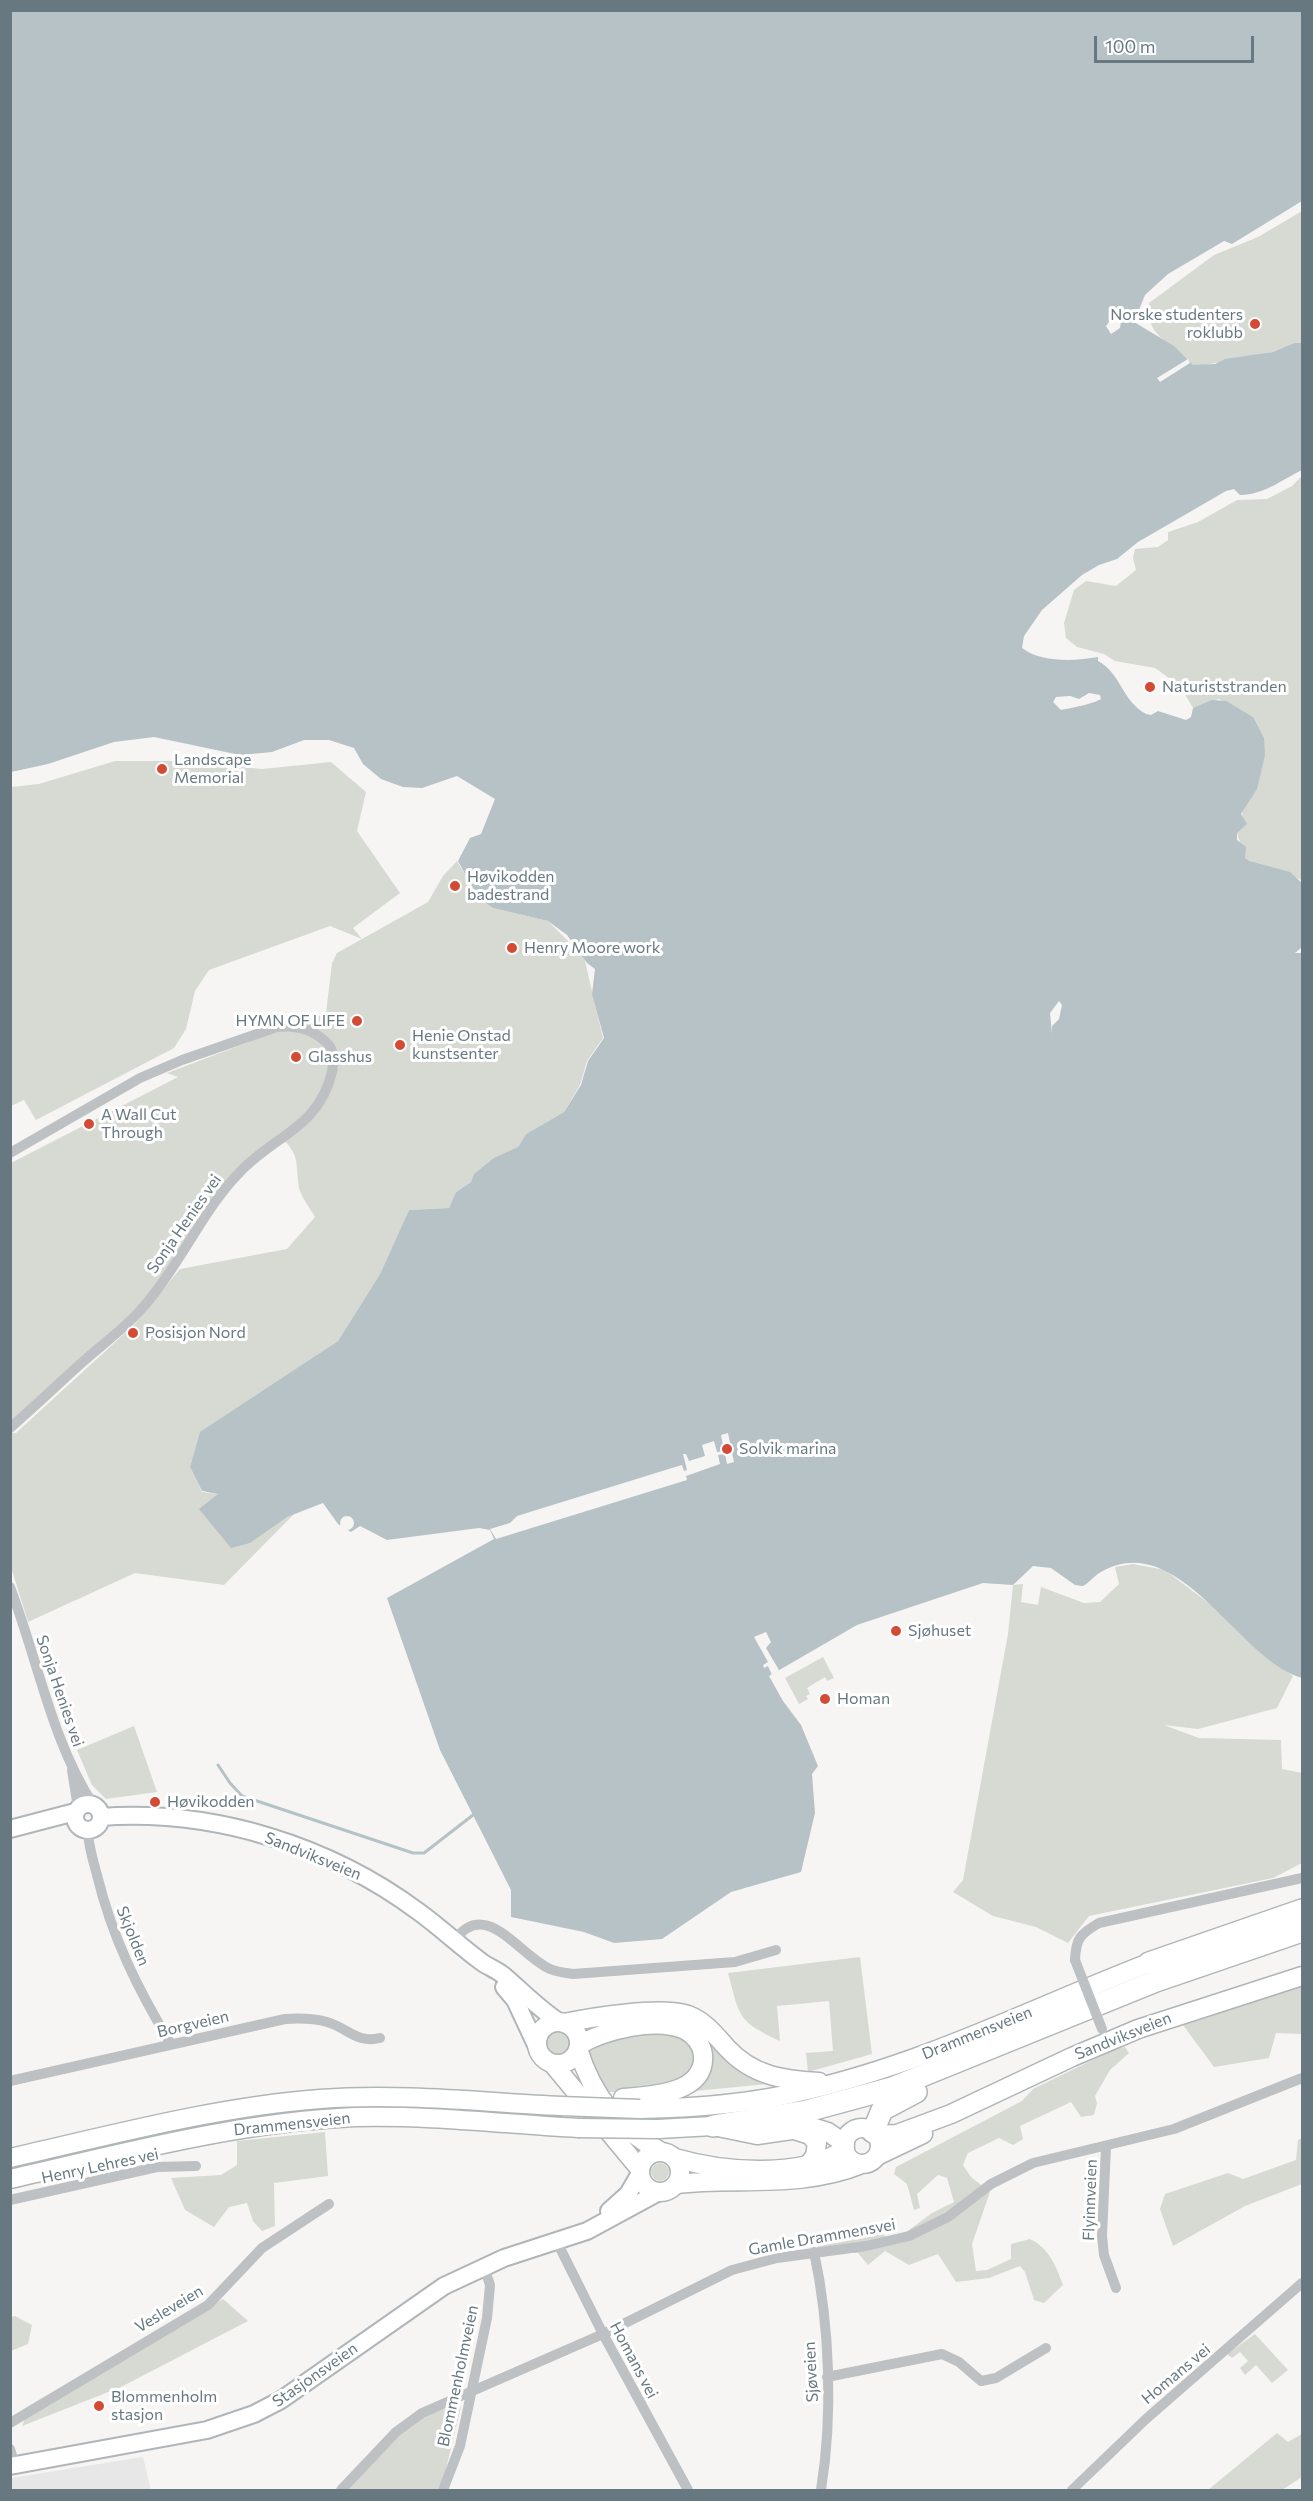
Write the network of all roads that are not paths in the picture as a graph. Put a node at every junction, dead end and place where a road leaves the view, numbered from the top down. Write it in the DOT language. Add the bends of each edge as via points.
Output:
graph roads {
  1 [pos="10,1153"];
  2 [pos="10,1428"];
  3 [pos="10,1587"];
  4 [pos="13,1604"];
  5 [pos="72,1770"];
  6 [pos="86,1816"];
  7 [pos="10,1829"];
  8 [pos="1302,1878"];
  9 [pos="1302,1910"];
  10 [pos="1302,1931"];
  11 [pos="455,1940"];
  12 [pos="776,1950"];
  13 [pos="1149,1963"];
  14 [pos="484,1964"];
  15 [pos="1302,1976"];
  16 [pos="562,2022"];
  17 [pos="1105,2035"];
  18 [pos="380,2038"];
  19 [pos="171,2044"];
  20 [pos="537,2047"];
  21 [pos="578,2047"];
  22 [pos="996,2047"];
  23 [pos="552,2063"];
  24 [pos="1302,2078"];
  25 [pos="10,2081"];
  26 [pos="845,2081"];
  27 [pos="557,2101"];
  28 [pos="951,2115"];
  29 [pos="713,2126"];
  30 [pos="797,2131"];
  31 [pos="874,2133"];
  32 [pos="845,2146"];
  33 [pos="1106,2147"];
  34 [pos="668,2155"];
  35 [pos="10,2158"];
  36 [pos="870,2160"];
  37 [pos="808,2164"];
  38 [pos="196,2166"];
  39 [pos="639,2171"];
  40 [pos="10,2179"];
  41 [pos="676,2184"];
  42 [pos="658,2192"];
  43 [pos="10,2200"];
  44 [pos="329,2204"];
  45 [pos="596,2225"];
  46 [pos="557,2242"];
  47 [pos="814,2252"];
  48 [pos="484,2267"];
  49 [pos="1302,2283"];
  50 [pos="1116,2288"];
  51 [pos="603,2334"];
  52 [pos="1046,2348"];
  53 [pos="827,2377"];
  54 [pos="472,2391"];
  55 [pos="10,2423"];
  56 [pos="12,2460"];
  57 [pos="341,2490"];
  58 [pos="443,2490"];
  59 [pos="687,2490"];
  60 [pos="821,2490"];
  61 [pos="1072,2490"];
  1 -- 2 [label="street, Sonja Henies vei" via="140,1078 277,1027 312,1032 333,1053 332,1074 316,1109 305,1122 239,1172 202,1219 164,1281 127,1326"];
  3 -- 4 [label="street, Sonja Henies vei"];
  4 -- 5 [label="street, Sonja Henies vei"];
  5 -- 6 [label="street, Sonja Henies vei"];
  5 -- 6 [label="street, Sonja Henies vei"];
  6 -- 7 [label="main road, Sandviksveien"];
  6 -- 11 [label="main road, Sandviksveien" via="186,1819 258,1834 333,1861 387,1889"];
  6 -- 19 [label="street, Skjolden" via="90,1848 111,1928 144,2000"];
  8 -- 17 [label="street, bridge" via="1099,1923 1085,1931 1076,1943 1075,1960"];
  9 -- 13 [label="highway, Drammensveien"];
  10 -- 22 [label="highway, Drammensveien" via="1156,1981"];
  11 -- 12 [label="street" via="464,1928 481,1923 550,1969 573,1974 735,1962"];
  11 -- 14 [label="main road, Sandviksveien"];
  13 -- 26 [label="main road, Drammensveien" via="926,2054"];
  14 -- 16 [label="main road, Sandviksveien"];
  14 -- 20 [label="main road, Sandviksveien" via="515,2000"];
  15 -- 17 [label="main road, Sandviksveien"];
  16 -- 20 [label="main road" via="541,2030"];
  16 -- 21 [label="main road" via="576,2031"];
  16 -- 26 [label="main road" via="641,2013 682,2013 706,2025 735,2056 766,2075 804,2081"];
  17 -- 28 [label="main road, Sandviksveien"];
  18 -- 19 [label="street, Borgveien" via="362,2040 330,2023 307,2018 285,2019"];
  19 -- 25 [label="street, Borgveien"];
  20 -- 23 [label="main road"];
  21 -- 23 [label="main road" via="570,2060"];
  21 -- 27 [label="main road" via="609,2031 660,2026 687,2031 698,2041 702,2067 687,2085 654,2095"];
  21 -- 34 [label="main road" via="588,2079 605,2105 631,2130"];
  22 -- 29 [label="highway, Drammensveien" via="850,2101"];
  22 -- 31 [label="highway" via="974,2069 890,2103 877,2117"];
  23 -- 39 [label="main road"];
  24 -- 33 [label="street, Gamle Drammensvei" via="1174,2129"];
  26 -- 27 [label="main road, Drammensveien, bridge" via="751,2101 698,2107 640,2109"];
  27 -- 35 [label="main road, Drammensveien" via="532,2105 377,2097 295,2102 202,2116"];
  28 -- 31 [label="main road, Sandviksveien" via="897,2134"];
  28 -- 36 [label="main road, Sandviksveien"];
  29 -- 30 [label="main road" via="757,2135"];
  29 -- 40 [label="main road, Drammensveien, bridge" via="578,2128 408,2117 323,2120 241,2128"];
  30 -- 32 [label="main road" via="819,2128"];
  30 -- 37 [label="main road" via="810,2135 817,2143 815,2156"];
  31 -- 32 [label="main road" via="865,2129 853,2131"];
  31 -- 36 [label="main road" via="880,2143"];
  32 -- 36 [label="main road" via="852,2160"];
  32 -- 37 [label="main road" via="827,2160"];
  33 -- 47 [label="street, Gamle Drammensvei" via="1032,2163 991,2184 948,2217 909,2236"];
  33 -- 50 [label="street, Flyinnveien" via="1102,2236 1104,2255"];
  34 -- 37 [label="main road" via="699,2165 736,2169"];
  34 -- 39 [label="main road" via="647,2156"];
  34 -- 41 [label="main road" via="680,2171"];
  36 -- 41 [label="main road, Sandviksveien" via="835,2173 794,2181"];
  38 -- 43 [label="street, Henry Lehres vei" via="158,2167"];
  39 -- 42 [label="main road" via="646,2187"];
  39 -- 45 [label="main road, Stasjonsveien" via="628,2194"];
  41 -- 42 [label="main road"];
  42 -- 45 [label="main road, Stasjonsveien"];
  44 -- 55 [label="street, Vesleveien" via="262,2248 208,2305"];
  45 -- 46 [label="main road, Stasjonsveien"];
  46 -- 48 [label="main road, Stasjonsveien"];
  46 -- 51 [label="street, Homans vei"];
  47 -- 51 [label="street, Gamle Drammensvei" via="732,2270"];
  47 -- 53 [label="street, Sjøveien"];
  48 -- 54 [label="street, Blommenholmveien" via="490,2298"];
  48 -- 56 [label="main road, Stasjonsveien" via="426,2297 305,2384 254,2414 207,2430"];
  49 -- 61 [label="street, Homans vei" via="1146,2419"];
  51 -- 54 [label="street, Gamle Drammensvei"];
  51 -- 59 [label="street, Homans vei"];
  52 -- 53 [label="street" via="996,2378 981,2381 959,2362 942,2354"];
  53 -- 60 [label="street, Sjøveien" via="826,2454"];
  54 -- 57 [label="street, Gamle Drammensvei" via="422,2413 396,2432"];
  54 -- 58 [label="street, Blommenholmveien" via="460,2446"];
}
